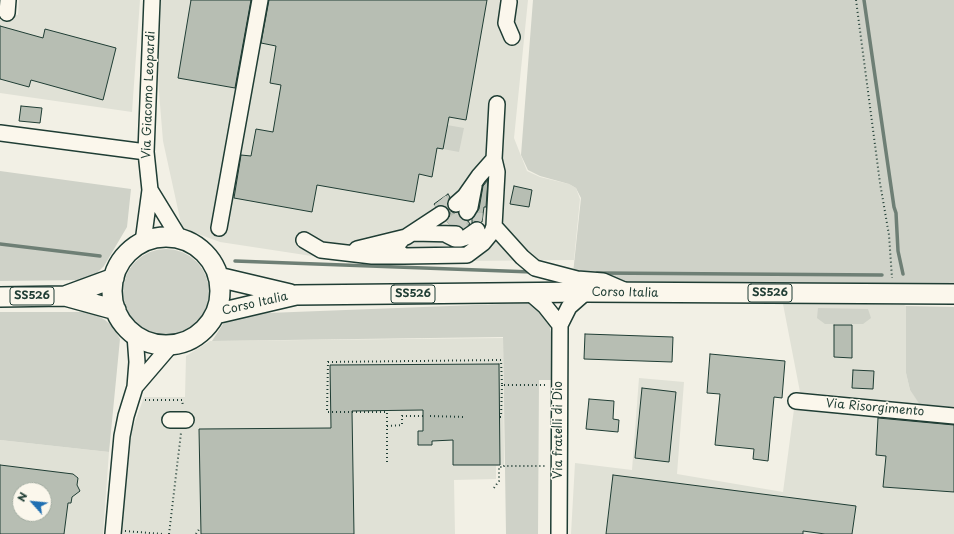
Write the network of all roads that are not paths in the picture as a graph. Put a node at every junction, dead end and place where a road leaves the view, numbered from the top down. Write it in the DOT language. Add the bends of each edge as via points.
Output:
graph roads {
  1 [pos="152,0"];
  2 [pos="260,0"];
  3 [pos="509,2"];
  4 [pos="512,37"];
  5 [pos="497,104"];
  6 [pos="0,132"];
  7 [pos="146,152"];
  8 [pos="494,159"];
  9 [pos="150,190"];
  10 [pos="467,201"];
  11 [pos="446,222"];
  12 [pos="494,226"];
  13 [pos="219,228"];
  14 [pos="477,230"];
  15 [pos="409,235"];
  16 [pos="180,239"];
  17 [pos="304,240"];
  18 [pos="143,242"];
  19 [pos="356,249"];
  20 [pos="404,256"];
  21 [pos="218,277"];
  22 [pos="114,278"];
  23 [pos="530,292"];
  24 [pos="586,292"];
  25 [pos="629,293"];
  26 [pos="954,294"];
  27 [pos="296,295"];
  28 [pos="0,296"];
  29 [pos="65,296"];
  30 [pos="116,310"];
  31 [pos="215,314"];
  32 [pos="560,325"];
  33 [pos="135,335"];
  34 [pos="171,345"];
  35 [pos="135,387"];
  36 [pos="796,401"];
  37 [pos="954,416"];
  38 [pos="120,533"];
  39 [pos="559,534"];
  1 -- 7 [label="street, Via Giacomo Leopardi"];
  2 -- 13 [label="street"];
  3 -- 4 [label="street" via="506,23"];
  5 -- 8 [label="street"];
  6 -- 7 [label="street"];
  7 -- 9 [label="street, Via Giacomo Leopardi"];
  8 -- 10 [label="street"];
  8 -- 12 [label="street" via="497,172"];
  9 -- 16 [label="street, Via Giacomo Leopardi"];
  9 -- 18 [label="street, Via Giacomo Leopardi"];
  11 -- 14 [label="street" via="455,239 468,237"];
  11 -- 15 [label="street"];
  11 -- 15 [label="street"];
  11 -- 15 [label="street" via="422,220"];
  12 -- 20 [label="street" via="483,243 467,255"];
  12 -- 25 [label="street" via="535,268 577,279 603,281"];
  15 -- 19 [label="street"];
  15 -- 20 [label="street" via="397,245 397,250"];
  16 -- 18 [label="main road" via="161,238"];
  16 -- 21 [label="main road" via="204,253"];
  17 -- 20 [label="street" via="321,250 372,256"];
  18 -- 22 [label="main road" via="122,260"];
  21 -- 27 [label="main road, Corso Italia / SS526"];
  21 -- 31 [label="main road" via="219,295"];
  22 -- 29 [label="main road, SS526"];
  22 -- 30 [label="main road" via="112,296"];
  23 -- 24 [label="main road, Corso Italia / SS526"];
  23 -- 27 [label="main road, Corso Italia / SS526"];
  23 -- 32 [label="street"];
  24 -- 25 [label="main road, Corso Italia / SS526"];
  24 -- 32 [label="street, Via fratelli di Dio" via="569,307"];
  25 -- 26 [label="main road, Corso Italia / SS526" via="805,299"];
  27 -- 31 [label="main road, Corso Italia / SS526"];
  28 -- 29 [label="main road, SS526"];
  29 -- 30 [label="main road, SS526"];
  30 -- 33 [label="main road" via="122,322"];
  31 -- 34 [label="main road" via="197,335"];
  32 -- 39 [label="street, Via fratelli di Dio"];
  33 -- 34 [label="main road" via="152,343"];
  33 -- 35 [label="street"];
  34 -- 35 [label="street"];
  35 -- 38 [label="street" via="122,436"];
  36 -- 37 [label="street, Via Risorgimento"];
}
